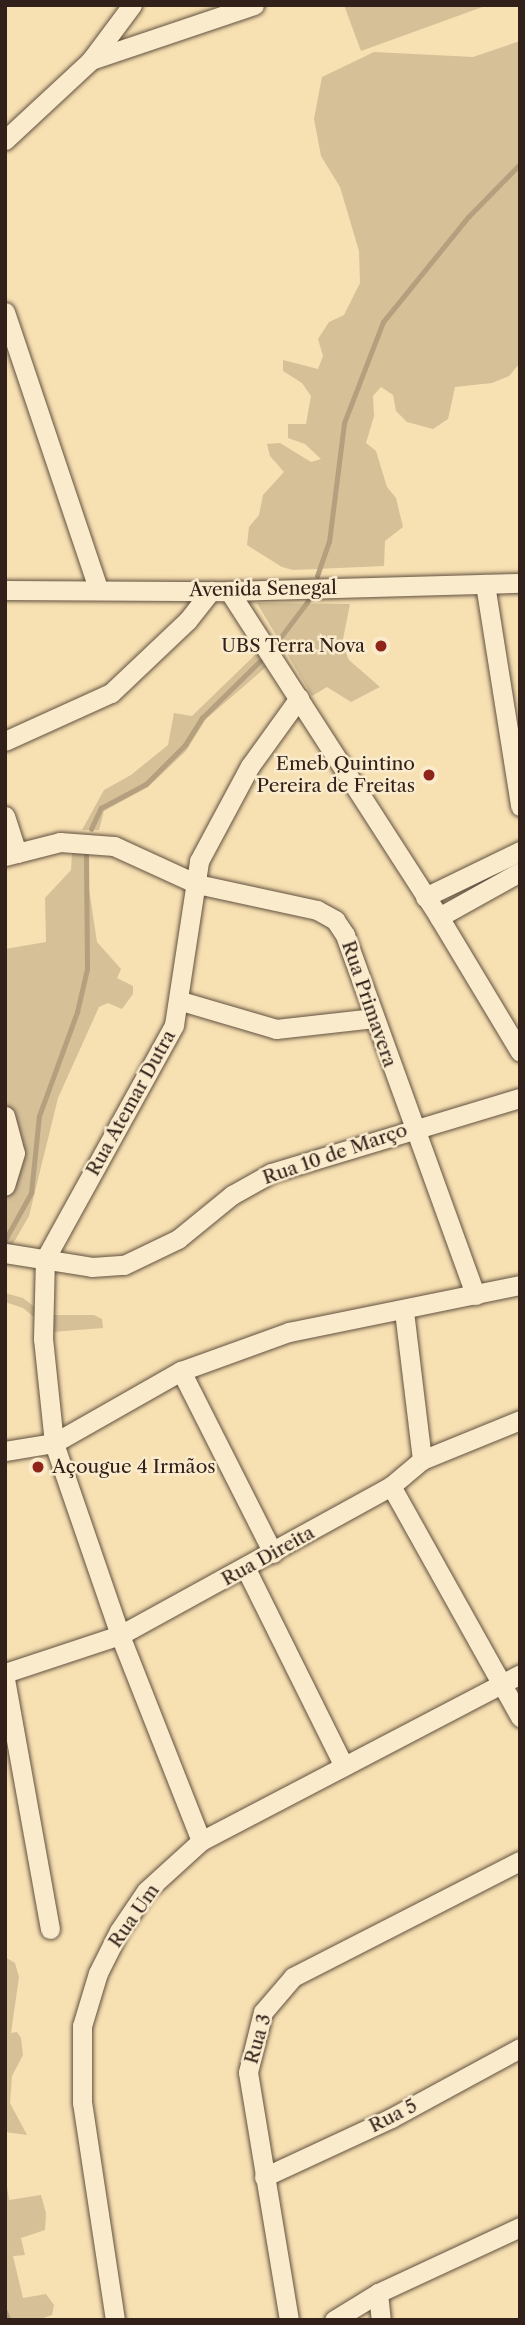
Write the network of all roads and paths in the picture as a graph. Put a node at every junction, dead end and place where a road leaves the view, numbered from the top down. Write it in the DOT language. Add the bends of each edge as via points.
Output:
graph roads {
  1 [pos="132,5"];
  2 [pos="254,5"];
  3 [pos="91,60"];
  4 [pos="5,140"];
  5 [pos="5,312"];
  6 [pos="520,583"];
  7 [pos="485,584"];
  8 [pos="98,588"];
  9 [pos="5,590"];
  10 [pos="220,591"];
  11 [pos="299,698"];
  12 [pos="5,741"];
  13 [pos="520,806"];
  14 [pos="5,816"];
  15 [pos="520,851"];
  16 [pos="11,855"];
  17 [pos="520,872"];
  18 [pos="197,884"];
  19 [pos="425,897"];
  20 [pos="439,917"];
  21 [pos="181,1001"];
  22 [pos="374,1018"];
  23 [pos="520,1052"];
  24 [pos="520,1098"];
  25 [pos="5,1116"];
  26 [pos="412,1128"];
  27 [pos="5,1186"];
  28 [pos="5,1253"];
  29 [pos="45,1259"];
  30 [pos="520,1285"];
  31 [pos="475,1295"];
  32 [pos="404,1311"];
  33 [pos="181,1371"];
  34 [pos="520,1420"];
  35 [pos="54,1443"];
  36 [pos="5,1451"];
  37 [pos="422,1460"];
  38 [pos="391,1486"];
  39 [pos="273,1553"];
  40 [pos="246,1569"];
  41 [pos="120,1635"];
  42 [pos="5,1672"];
  43 [pos="5,1679"];
  44 [pos="511,1679"];
  45 [pos="520,1717"];
  46 [pos="344,1766"];
  47 [pos="201,1840"];
  48 [pos="520,1861"];
  49 [pos="50,1929"];
  50 [pos="520,2048"];
  51 [pos="264,2178"];
  52 [pos="520,2227"];
  53 [pos="378,2293"];
  54 [pos="115,2320"];
  55 [pos="289,2320"];
  56 [pos="334,2320"];
  57 [pos="380,2320"];
  1 -- 3 [label="street"];
  2 -- 3 [label="street"];
  3 -- 4 [label="street"];
  5 -- 8 [label="street"];
  6 -- 7 [label="street, Avenida Senegal"];
  7 -- 10 [label="street, Avenida Senegal"];
  7 -- 13 [label="street"];
  8 -- 9 [label="street, Avenida Senegal"];
  8 -- 10 [label="street, Avenida Senegal"];
  10 -- 11 [label="street"];
  10 -- 12 [label="street" via="111,693"];
  11 -- 18 [label="street, Rua Atemar Dutra" via="224,810 199,861"];
  11 -- 19 [label="street"];
  14 -- 16 [label="street"];
  15 -- 19 [label="street"];
  16 -- 18 [label="street, Rua Primavera" via="87,841 114,846"];
  17 -- 20 [label="street"];
  18 -- 21 [label="street, Rua Atemar Dutra"];
  18 -- 22 [label="street, Rua Primavera" via="317,910 335,920 345,935"];
  19 -- 20 [label="street"];
  20 -- 23 [label="street"];
  21 -- 22 [label="street" via="276,1029"];
  21 -- 29 [label="street, Rua Atemar Dutra" via="163,1048"];
  22 -- 26 [label="street, Rua Primavera"];
  24 -- 26 [label="street, Rua 10 de Março"];
  25 -- 27 [label="street" via="15,1153"];
  26 -- 29 [label="street, Rua 10 de Março" via="271,1173 232,1195 178,1239 124,1265 92,1267"];
  26 -- 31 [label="street, Rua Primavera"];
  28 -- 29 [label="street, Rua 10 de Março"];
  29 -- 35 [label="street, Rua Atemar Dutra" via="43,1339"];
  30 -- 31 [label="street"];
  31 -- 32 [label="street"];
  32 -- 33 [label="street" via="289,1332"];
  32 -- 37 [label="street"];
  33 -- 35 [label="street"];
  33 -- 39 [label="street"];
  34 -- 37 [label="street, Rua Direita"];
  35 -- 36 [label="street"];
  35 -- 41 [label="street, Rua Atemar Dutra"];
  37 -- 38 [label="street, Rua Direita"];
  38 -- 39 [label="street, Rua Direita"];
  38 -- 44 [label="street"];
  39 -- 40 [label="street, Rua Direita"];
  40 -- 41 [label="street, Rua Direita"];
  40 -- 46 [label="street"];
  41 -- 42 [label="street, Rua Direita"];
  41 -- 47 [label="street, Rua Atemar Dutra"];
  43 -- 49 [label="street"];
  44 -- 45 [label="street"];
  44 -- 46 [label="street, Rua Um"];
  46 -- 47 [label="street, Rua Um"];
  47 -- 54 [label="street, Rua Um" via="146,1891 119,1931 98,1973 82,2026 82,2103"];
  48 -- 51 [label="street, Rua 3" via="326,1958 293,1977 276,1994 263,2012 248,2072"];
  50 -- 51 [label="street, Rua 5" via="391,2118"];
  51 -- 55 [label="street, Rua 3"];
  52 -- 53 [label="street"];
  53 -- 56 [label="street"];
  53 -- 57 [label="street"];
}
